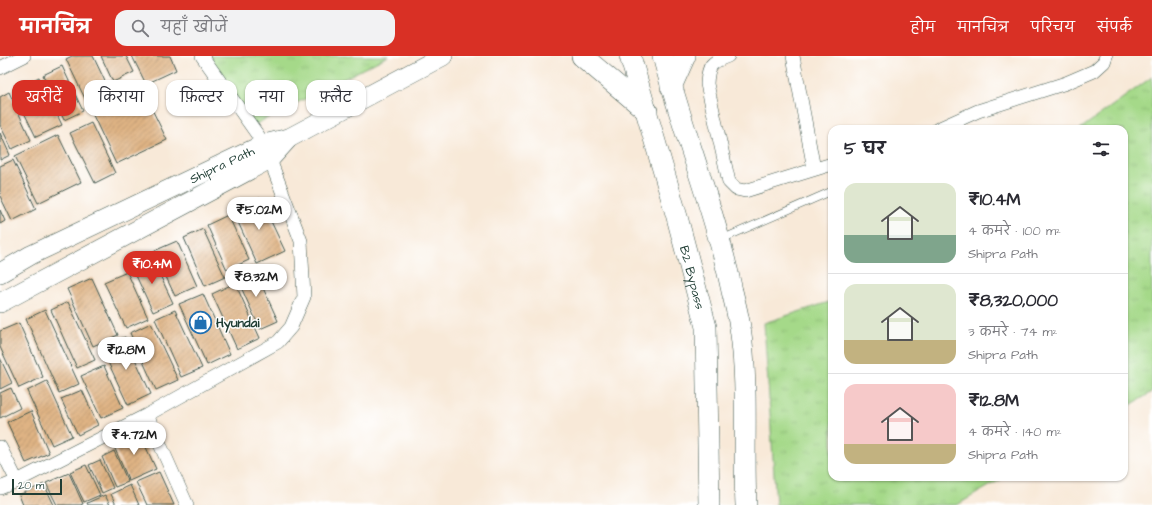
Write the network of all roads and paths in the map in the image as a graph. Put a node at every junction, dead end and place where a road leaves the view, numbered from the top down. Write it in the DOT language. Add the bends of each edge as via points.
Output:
graph roads {
  1 [pos="24,56"];
  2 [pos="202,56"];
  3 [pos="443,56"];
  4 [pos="582,56"];
  5 [pos="630,56"];
  6 [pos="663,56"];
  7 [pos="685,56"];
  8 [pos="728,56"];
  9 [pos="793,56"];
  10 [pos="1106,56"];
  11 [pos="6,62"];
  12 [pos="671,87"];
  13 [pos="647,111"];
  14 [pos="946,125"];
  15 [pos="267,152"];
  16 [pos="828,165"];
  17 [pos="814,169"];
  18 [pos="828,193"];
  19 [pos="720,240"];
  20 [pos="0,273"];
  21 [pos="0,303"];
  22 [pos="147,414"];
  23 [pos="0,447"];
  24 [pos="17,481"];
  25 [pos="0,488"];
  26 [pos="187,505"];
  27 [pos="709,505"];
  28 [pos="746,505"];
  1 -- 11 [label="street"];
  2 -- 15 [label="street"];
  3 -- 15 [label="street, Shipra Path"];
  4 -- 13 [label="main road"];
  5 -- 13 [label="main road, B2 Bypass"];
  6 -- 12 [label="main road"];
  7 -- 12 [label="main road"];
  8 -- 17 [label="street" via="714,61 708,71 707,84 729,182 736,189 745,191"];
  9 -- 17 [label="street"];
  10 -- 14 [label="street" via="1104,62 1094,71 1066,83 978,110"];
  12 -- 19 [label="main road"];
  13 -- 27 [label="main road, B2 Bypass" via="706,327"];
  15 -- 20 [label="street, Shipra Path" via="31,255"];
  15 -- 21 [label="street"];
  15 -- 22 [label="street" via="301,241 304,297 291,327 278,342"];
  16 -- 17 [label="street"];
  18 -- 19 [label="lane"];
  19 -- 28 [label="main road" via="740,326 746,386"];
  22 -- 24 [label="street"];
  22 -- 26 [label="street"];
  23 -- 24 [label="street"];
  24 -- 25 [label="street"];
}
